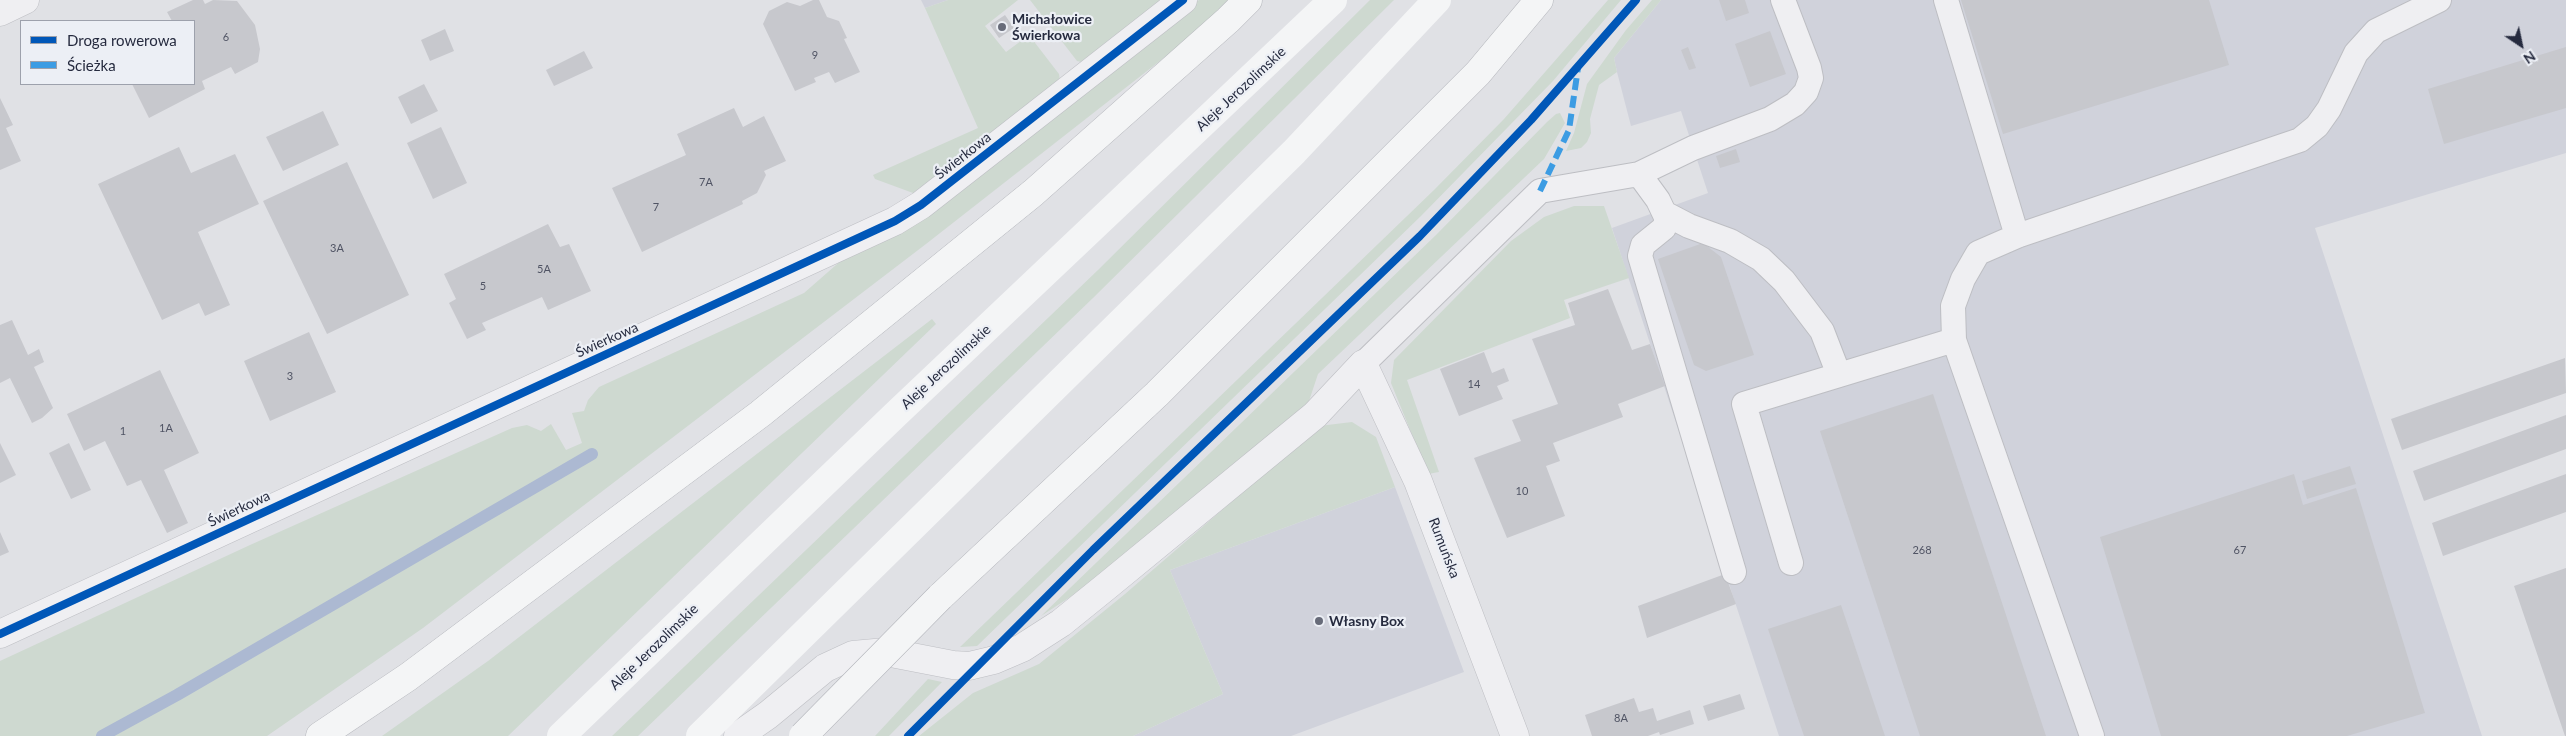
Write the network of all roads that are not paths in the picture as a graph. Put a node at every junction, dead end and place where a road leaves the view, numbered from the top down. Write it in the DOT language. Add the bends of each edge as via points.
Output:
graph roads {
  1 [pos="25,0"];
  2 [pos="1182,0"];
  3 [pos="1248,0"];
  4 [pos="1333,0"];
  5 [pos="1437,0"];
  6 [pos="1539,0"];
  7 [pos="1783,0"];
  8 [pos="1946,0"];
  9 [pos="2439,0"];
  10 [pos="0,12"];
  11 [pos="1640,174"];
  12 [pos="1666,214"];
  13 [pos="2017,236"];
  14 [pos="1954,340"];
  15 [pos="1363,364"];
  16 [pos="1839,375"];
  17 [pos="1791,562"];
  18 [pos="1734,572"];
  19 [pos="0,634"];
  20 [pos="320,736"];
  21 [pos="562,736"];
  22 [pos="700,736"];
  23 [pos="738,736"];
  24 [pos="803,736"];
  25 [pos="1515,736"];
  26 [pos="2092,736"];
  1 -- 10 [label="street"];
  2 -- 19 [label="street, Świerkowa" via="920,205 895,221"];
  3 -- 20 [label="main road" via="1033,193 760,414 408,678"];
  4 -- 21 [label="main road, Aleje Jerozolimskie"];
  5 -- 22 [label="main road" via="1294,152"];
  6 -- 24 [label="main road, bridge" via="1478,72 1157,394 940,597"];
  7 -- 11 [label="lane" via="1809,68 1811,78 1806,92 1795,104 1770,119 1693,148"];
  8 -- 13 [label="lane"];
  9 -- 13 [label="lane" via="2376,31 2356,53 2329,109 2317,126 2300,140"];
  11 -- 12 [label="lane"];
  11 -- 15 [label="lane" via="1540,191"];
  12 -- 16 [label="lane" via="1730,241 1761,259 1784,280 1822,332"];
  12 -- 18 [label="lane" via="1664,228 1643,245 1640,256"];
  13 -- 14 [label="lane" via="1978,253 1953,306"];
  14 -- 16 [label="lane"];
  14 -- 26 [label="lane"];
  15 -- 23 [label="street" via="1315,415 1061,623 1022,648 969,666 886,652 853,655 825,668 768,716"];
  15 -- 25 [label="street, Rumuńska" via="1418,481"];
  16 -- 17 [label="lane" via="1744,404"];
}
